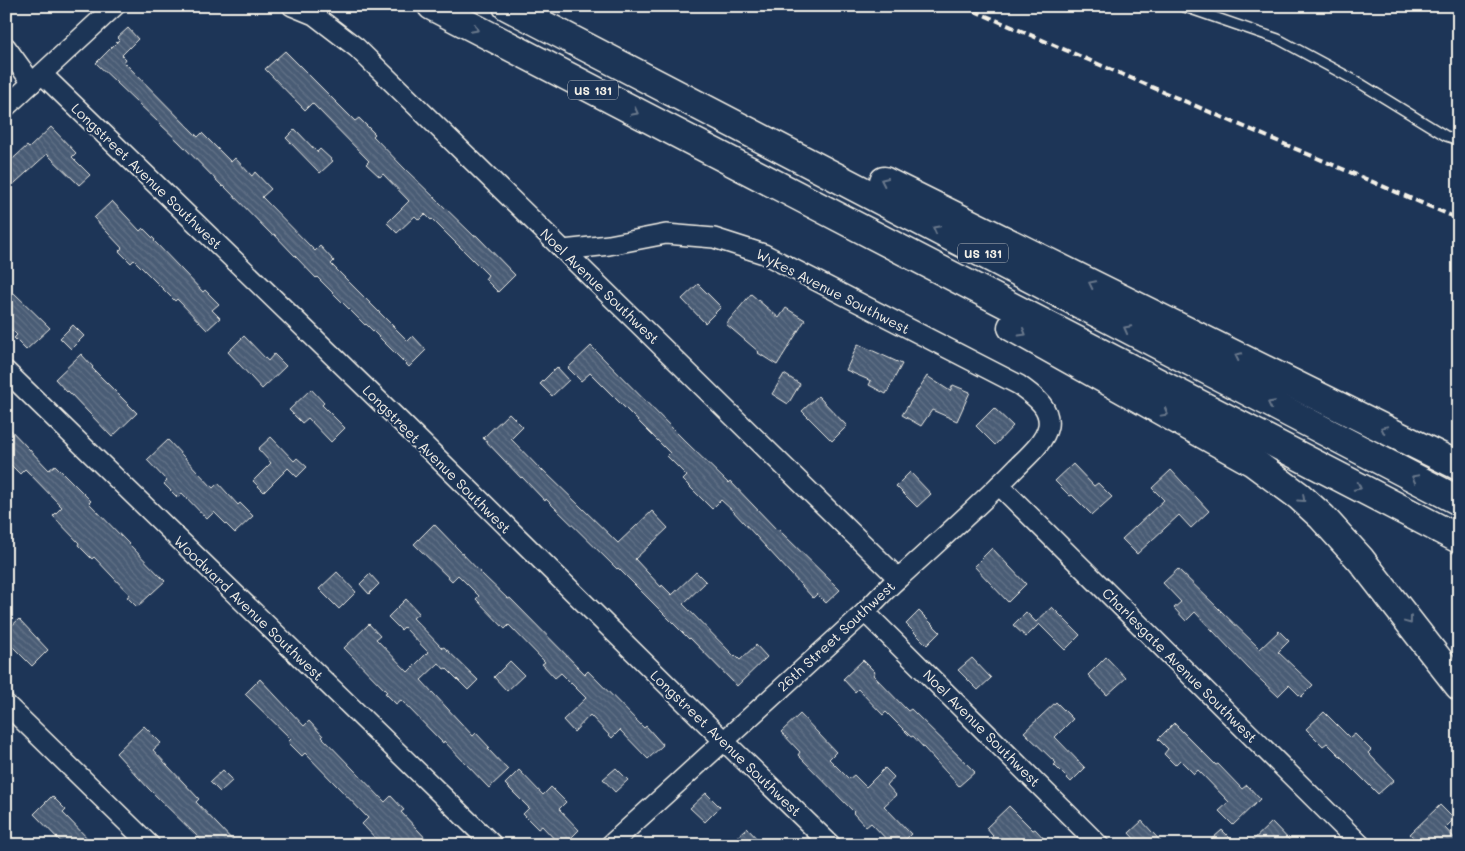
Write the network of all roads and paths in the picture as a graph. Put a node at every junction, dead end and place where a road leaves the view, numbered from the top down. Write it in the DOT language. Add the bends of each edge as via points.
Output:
graph roads {
  1 [pos="116,6"];
  2 [pos="292,6"];
  3 [pos="432,6"];
  4 [pos="507,6"];
  5 [pos="1182,6"];
  6 [pos="6,47"];
  7 [pos="37,79"];
  8 [pos="6,107"];
  9 [pos="721,118"];
  10 [pos="1459,140"];
  11 [pos="755,174"];
  12 [pos="563,250"];
  13 [pos="6,371"];
  14 [pos="1048,418"];
  15 [pos="1459,466"];
  16 [pos="1000,485"];
  17 [pos="1459,501"];
  18 [pos="1459,539"];
  19 [pos="898,578"];
  20 [pos="865,612"];
  21 [pos="1459,686"];
  22 [pos="6,704"];
  23 [pos="723,740"];
  24 [pos="146,843"];
  25 [pos="493,845"];
  26 [pos="610,845"];
  27 [pos="832,845"];
  28 [pos="1099,845"];
  29 [pos="1362,845"];
  1 -- 7 [label="street"];
  2 -- 12 [label="street, Noel Avenue Southwest" via="314,14 357,48"];
  3 -- 11 [label="highway, US 131, one-way"];
  4 -- 9 [label="highway, US 131"];
  5 -- 10 [label="lane" via="1278,39 1358,82 1446,136"];
  6 -- 7 [label="street, Longstreet Avenue Southwest"];
  7 -- 8 [label="street"];
  7 -- 23 [label="street, Longstreet Avenue Southwest" via="393,414"];
  15 -- 9 [label="highway, one-way" via="886,182"];
  17 -- 9 [label="highway, US 131, one-way"];
  11 -- 18 [label="highway, US 131, one-way"];
  11 -- 21 [label="highway, one-way" via="1023,334 1273,476 1299,496 1342,538"];
  12 -- 14 [label="street, Wykes Avenue Southwest" via="666,234 714,238 764,254 1019,385 1044,406"];
  12 -- 19 [label="street, Noel Avenue Southwest"];
  13 -- 25 [label="street, Woodward Avenue Southwest"];
  14 -- 16 [label="street, 26th Street Southwest" via="1048,426 1035,448"];
  16 -- 19 [label="street, 26th Street Southwest"];
  16 -- 29 [label="street, Charlesgate Avenue Southwest"];
  19 -- 20 [label="street, 26th Street Southwest"];
  20 -- 23 [label="street, 26th Street Southwest"];
  20 -- 28 [label="street, Noel Avenue Southwest"];
  22 -- 24 [label="street"];
  23 -- 26 [label="street, 26th Street Southwest"];
  23 -- 27 [label="street, Longstreet Avenue Southwest"];
}
